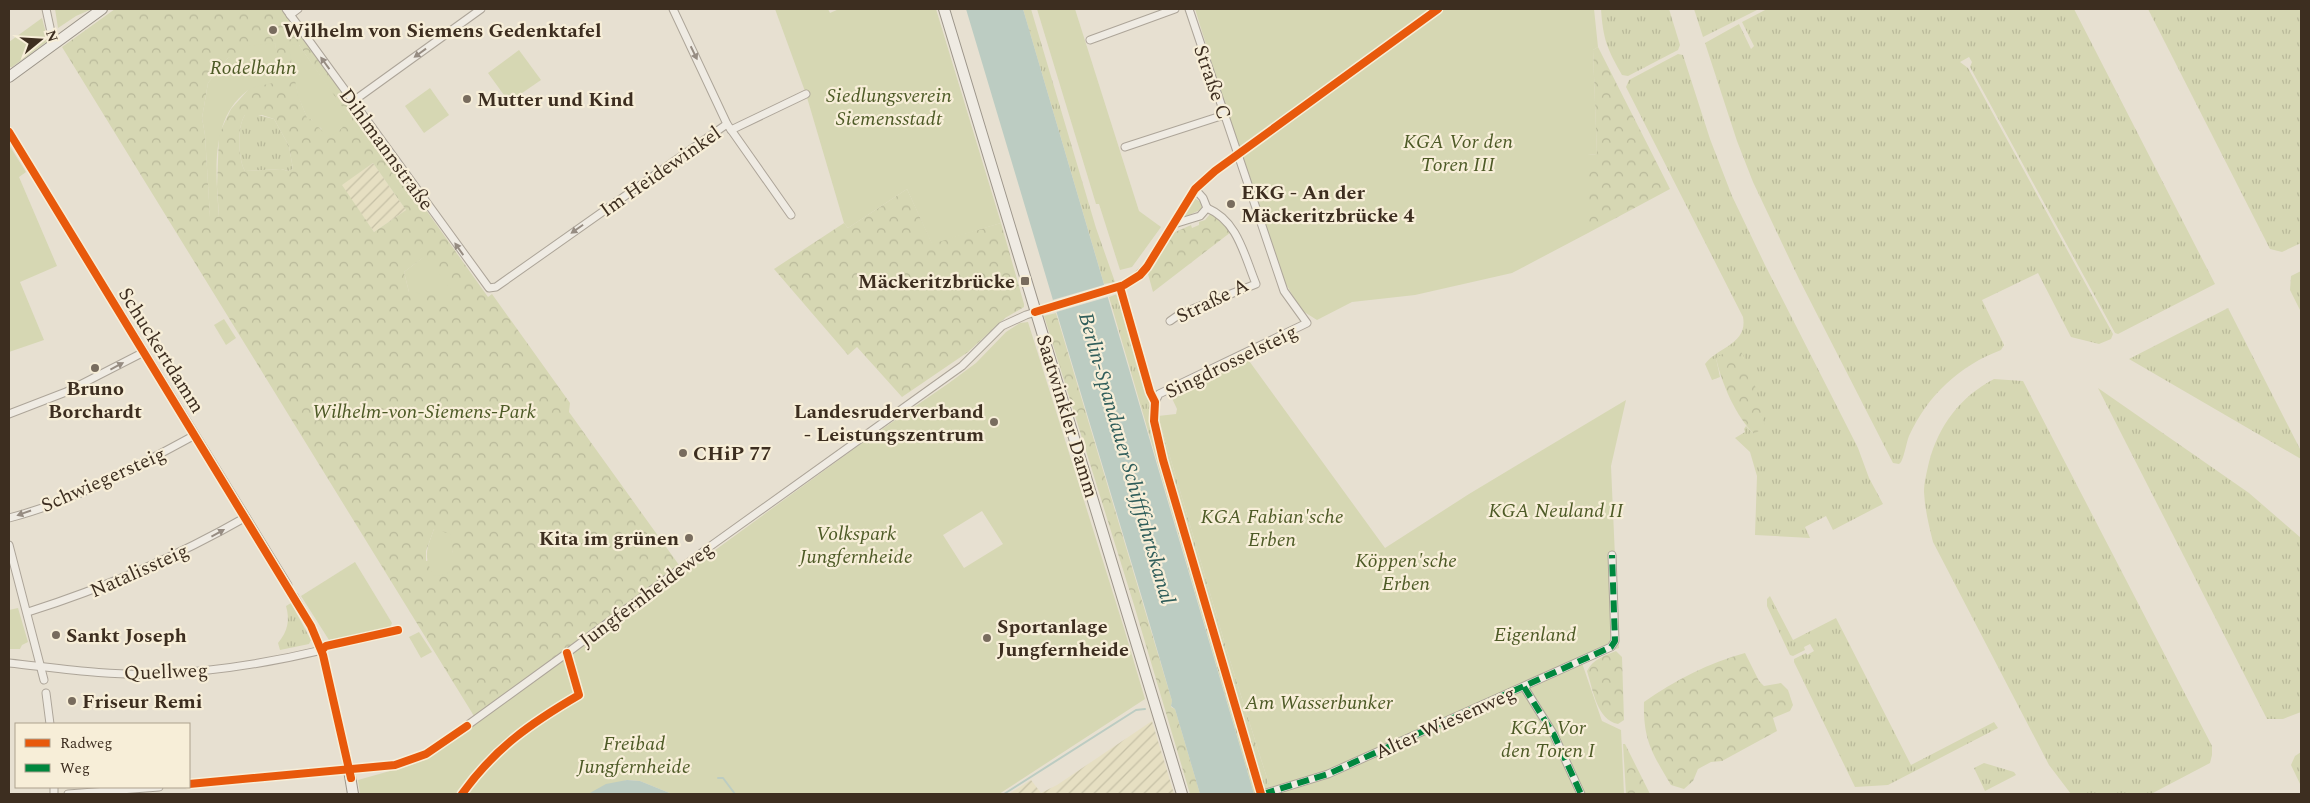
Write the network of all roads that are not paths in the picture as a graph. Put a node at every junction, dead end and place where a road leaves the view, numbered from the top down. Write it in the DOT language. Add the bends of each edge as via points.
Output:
graph roads {
  1 [pos="46,9"];
  2 [pos="102,9"];
  3 [pos="298,9"];
  4 [pos="481,9"];
  5 [pos="673,9"];
  6 [pos="944,9"];
  7 [pos="1175,9"];
  8 [pos="1189,9"];
  9 [pos="288,12"];
  10 [pos="1090,40"];
  11 [pos="56,43"];
  12 [pos="9,77"];
  13 [pos="806,94"];
  14 [pos="352,102"];
  15 [pos="1224,115"];
  16 [pos="729,127"];
  17 [pos="9,132"];
  18 [pos="1125,147"];
  19 [pos="1237,156"];
  20 [pos="1195,189"];
  21 [pos="1207,208"];
  22 [pos="791,215"];
  23 [pos="1174,224"];
  24 [pos="489,288"];
  25 [pos="1039,311"];
  26 [pos="1170,321"];
  27 [pos="144,352"];
  28 [pos="1155,402"];
  29 [pos="9,414"];
  30 [pos="195,435"];
  31 [pos="246,517"];
  32 [pos="9,518"];
  33 [pos="9,545"];
  34 [pos="1612,555"];
  35 [pos="288,586"];
  36 [pos="294,596"];
  37 [pos="28,612"];
  38 [pos="322,650"];
  39 [pos="9,663"];
  40 [pos="42,666"];
  41 [pos="44,680"];
  42 [pos="1524,687"];
  43 [pos="46,693"];
  44 [pos="50,723"];
  45 [pos="349,770"];
  46 [pos="190,784"];
  47 [pos="146,788"];
  48 [pos="68,794"];
  49 [pos="353,794"];
  50 [pos="1182,794"];
  51 [pos="1263,794"];
  52 [pos="1582,794"];
  1 -- 11 [label="street"];
  2 -- 11 [label="main road"];
  3 -- 9 [label="street"];
  4 -- 14 [label="street, one-way"];
  5 -- 16 [label="street, Im Heidewinkel, one-way"];
  6 -- 25 [label="main road, Saatwinkler Damm"];
  7 -- 10 [label="street"];
  8 -- 15 [label="street, Straße C"];
  14 -- 9 [label="street, Dihlmannstraße, one-way"];
  11 -- 12 [label="main road"];
  13 -- 16 [label="street, Im Heidewinkel"];
  24 -- 14 [label="street, Dihlmannstraße, one-way"];
  15 -- 18 [label="street"];
  15 -- 19 [label="street, Straße C"];
  16 -- 22 [label="street"];
  16 -- 24 [label="street, Im Heidewinkel, one-way" via="496,287"];
  17 -- 27 [label="street, Schuckertdamm"];
  19 -- 20 [label="street, Jungfernheideweg"];
  19 -- 28 [label="street, Singdrosselsteig" via="1284,291 1306,324 1159,394"];
  20 -- 21 [label="street"];
  20 -- 23 [label="street, Jungfernheideweg"];
  21 -- 23 [label="street" via="1200,216"];
  21 -- 26 [label="street, Straße A" via="1220,213 1235,232 1256,284"];
  23 -- 25 [label="street, Jungfernheideweg" via="1147,267 1129,283"];
  25 -- 45 [label="street, Jungfernheideweg" via="1002,326 962,366 426,754 409,761"];
  25 -- 50 [label="main road, Saatwinkler Damm"];
  29 -- 27 [label="street, one-way" via="66,392"];
  27 -- 30 [label="street, Schuckertdamm"];
  30 -- 31 [label="street, Schuckertdamm"];
  30 -- 32 [label="street, Schwiegersteig, one-way" via="110,480"];
  31 -- 35 [label="street, Schuckertdamm"];
  37 -- 31 [label="street, Natalissteig, one-way" via="113,584"];
  33 -- 37 [label="street"];
  34 -- 42 [label="street, Alter Wiesenweg" via="1615,641 1611,648"];
  36 -- 38 [label="street"];
  37 -- 40 [label="street"];
  38 -- 40 [label="street, Quellweg" via="247,665 156,674"];
  38 -- 45 [label="street"];
  39 -- 40 [label="street, Quellweg"];
  40 -- 41 [label="street"];
  42 -- 51 [label="street, Alter Wiesenweg" via="1328,774"];
  42 -- 52 [label="street" via="1554,735"];
  43 -- 44 [label="street"];
  45 -- 46 [label="street, Jungfernheideweg"];
  45 -- 49 [label="main road"];
  47 -- 48 [label="street"];
}
